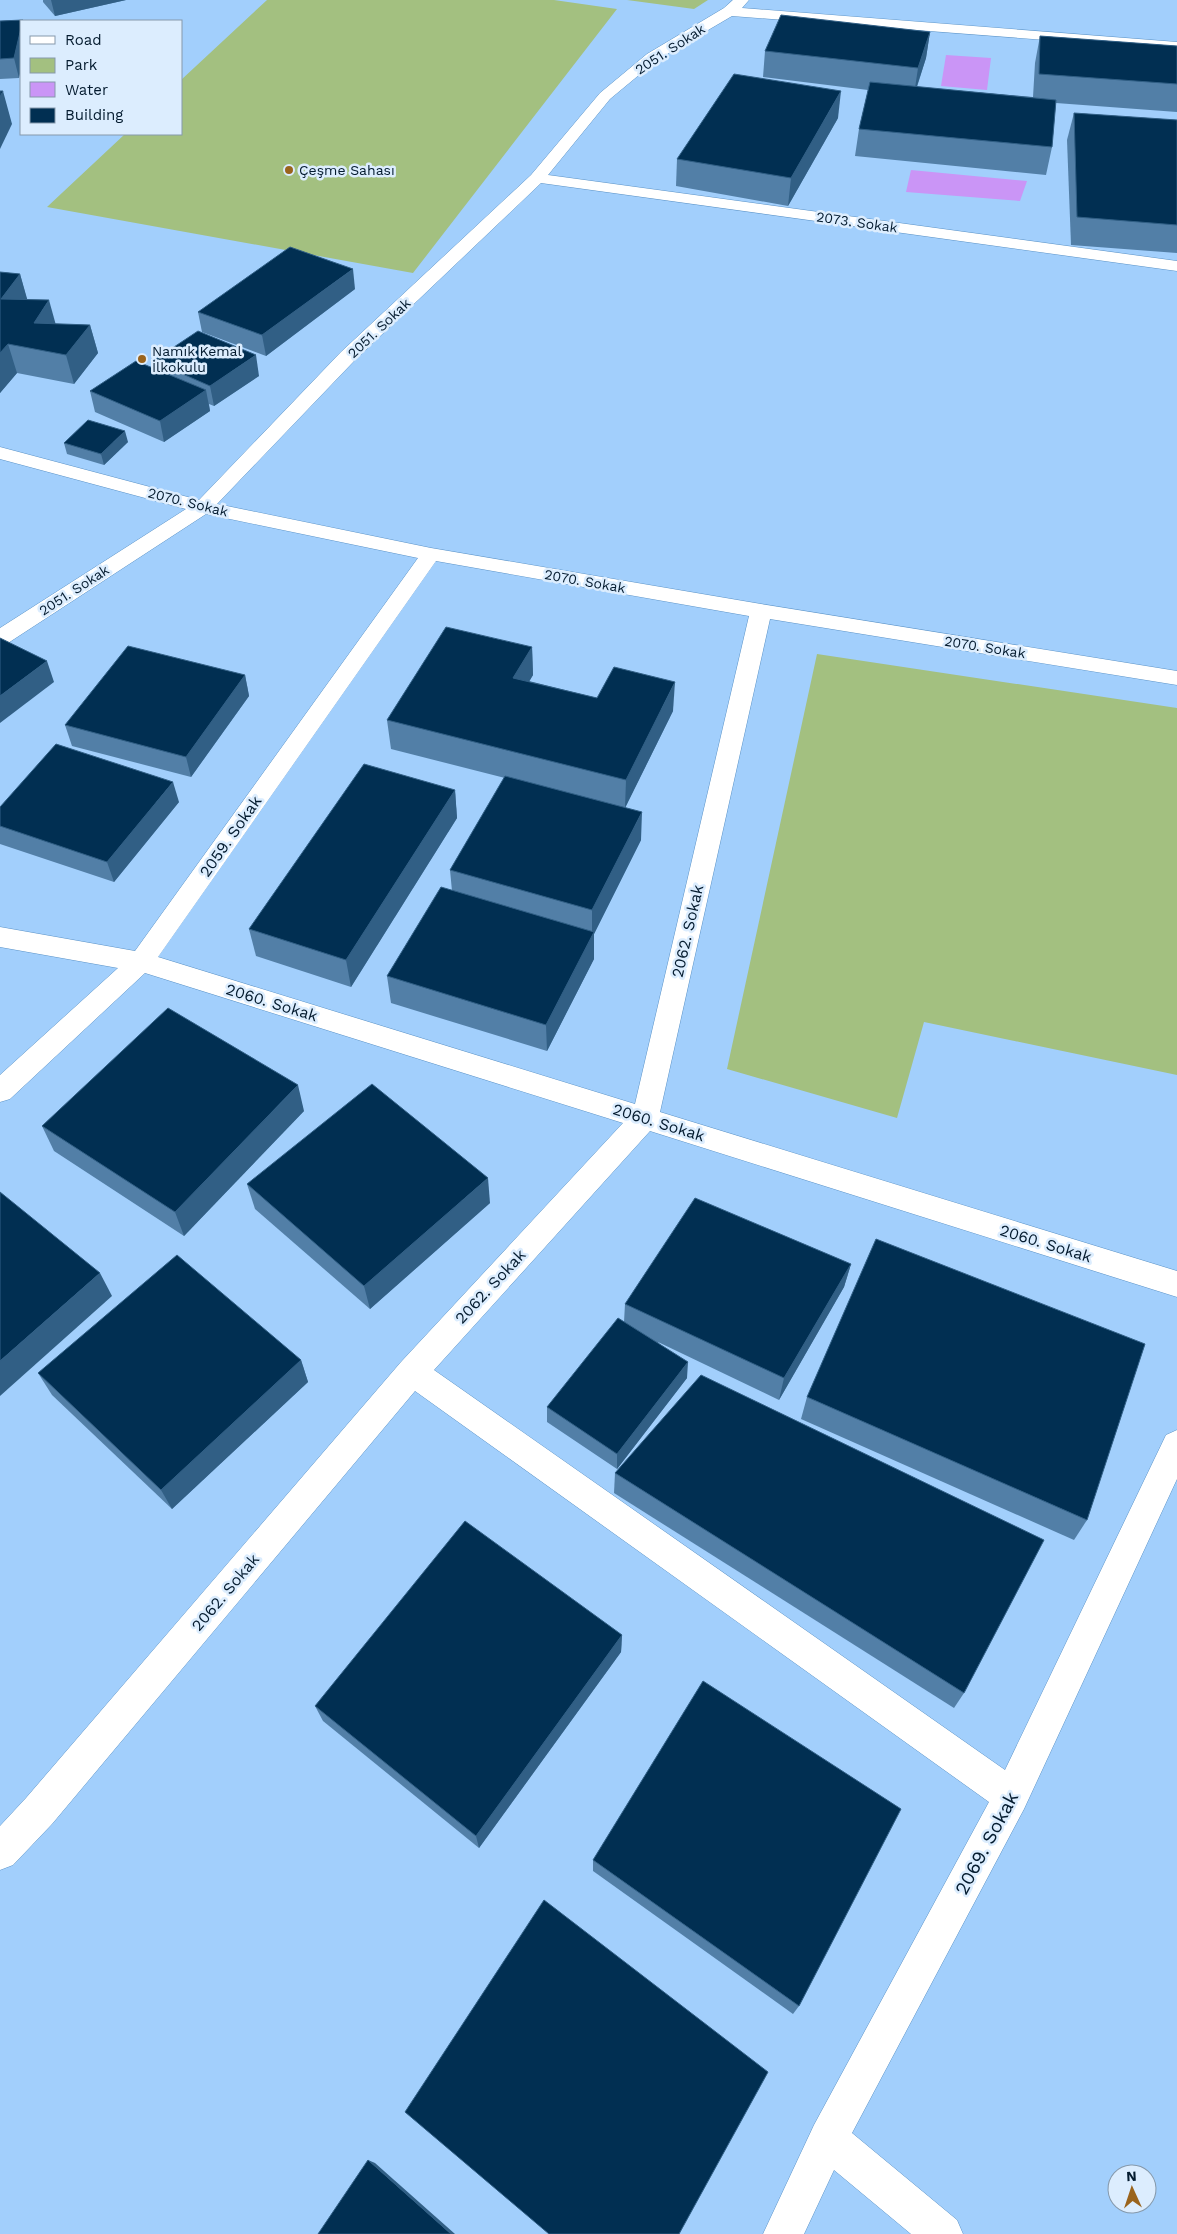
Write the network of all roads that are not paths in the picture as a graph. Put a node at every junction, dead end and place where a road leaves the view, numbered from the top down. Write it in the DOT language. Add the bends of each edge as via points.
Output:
graph roads {
  1 [pos="742,0"];
  2 [pos="729,11"];
  3 [pos="1177,46"];
  4 [pos="537,178"];
  5 [pos="1177,266"];
  6 [pos="0,453"];
  7 [pos="203,507"];
  8 [pos="431,554"];
  9 [pos="761,611"];
  10 [pos="0,638"];
  11 [pos="1177,678"];
  12 [pos="0,937"];
  13 [pos="141,962"];
  14 [pos="0,1091"];
  15 [pos="645,1118"];
  16 [pos="1177,1284"];
  17 [pos="412,1372"];
  18 [pos="1177,1445"];
  19 [pos="1011,1796"];
  20 [pos="0,1852"];
  21 [pos="828,2138"];
  22 [pos="783,2234"];
  23 [pos="944,2234"];
  1 -- 2 [label="street, 2051. Sokak"];
  2 -- 3 [label="street"];
  2 -- 4 [label="street, 2051. Sokak" via="652,57 605,96"];
  4 -- 5 [label="street, 2073. Sokak"];
  4 -- 7 [label="street, 2051. Sokak" via="348,356"];
  6 -- 7 [label="street, 2070. Sokak"];
  7 -- 8 [label="street, 2070. Sokak"];
  7 -- 10 [label="street, 2051. Sokak"];
  8 -- 9 [label="street, 2070. Sokak"];
  8 -- 13 [label="street, 2059. Sokak"];
  9 -- 11 [label="street, 2070. Sokak"];
  9 -- 15 [label="street, 2062. Sokak"];
  12 -- 13 [label="street, 2060. Sokak"];
  13 -- 14 [label="street, 2059. Sokak"];
  13 -- 15 [label="street, 2060. Sokak"];
  15 -- 16 [label="street, 2060. Sokak"];
  15 -- 17 [label="street, 2062. Sokak"];
  17 -- 19 [label="street"];
  17 -- 20 [label="street, 2062. Sokak" via="46,1804"];
  18 -- 19 [label="street, 2069. Sokak"];
  19 -- 21 [label="street, 2069. Sokak"];
  21 -- 22 [label="street, 2069. Sokak"];
  21 -- 23 [label="street"];
}
